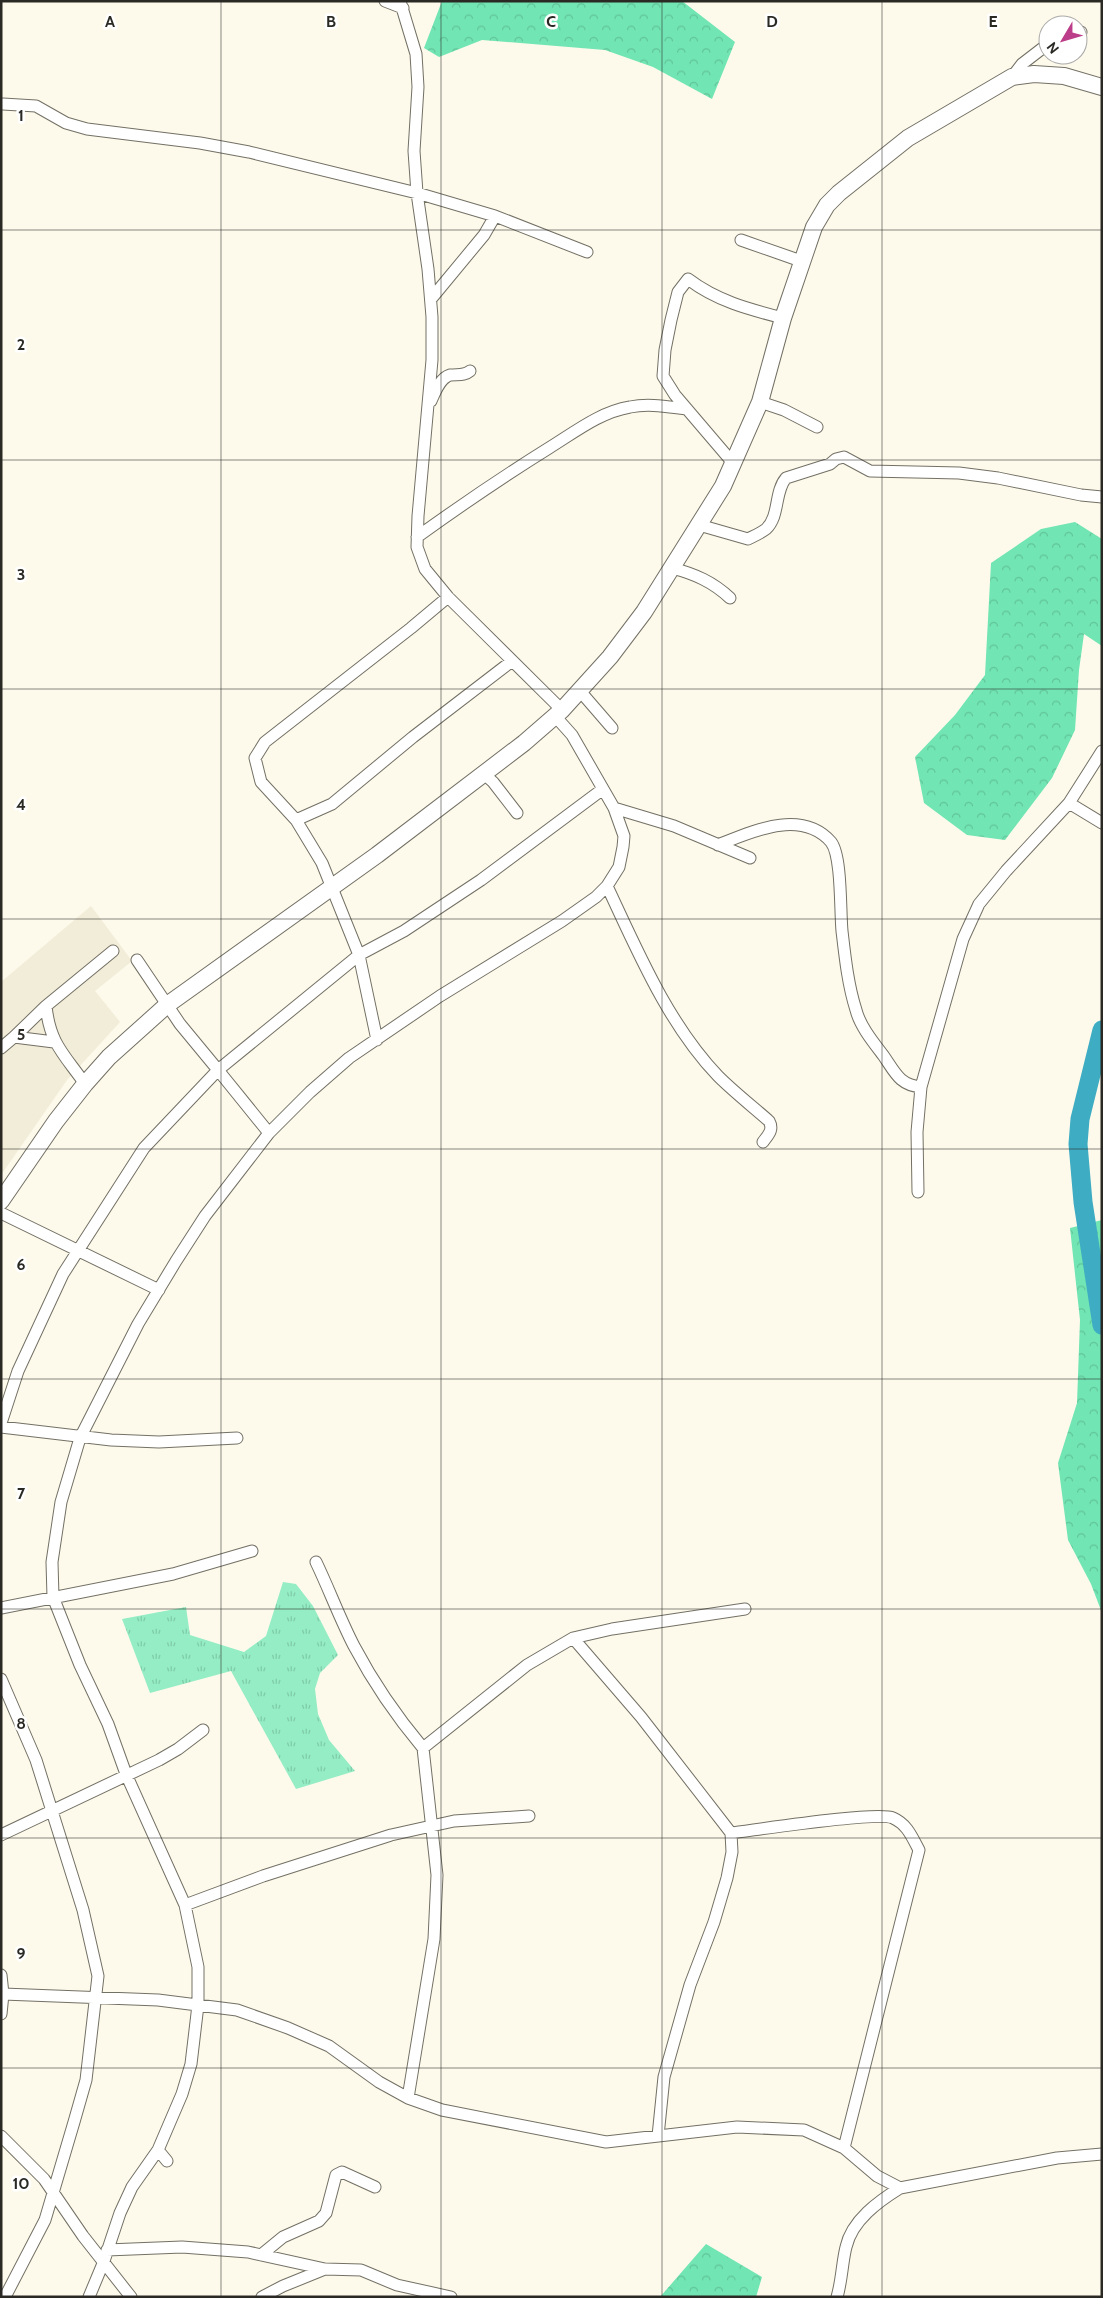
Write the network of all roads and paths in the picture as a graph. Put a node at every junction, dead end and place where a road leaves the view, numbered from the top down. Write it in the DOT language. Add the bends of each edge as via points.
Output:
graph roads {
  1 [pos="385,1"];
  2 [pos="401,5"];
  3 [pos="1038,52"];
  4 [pos="1012,77"];
  5 [pos="1102,87"];
  6 [pos="3,104"];
  7 [pos="417,193"];
  8 [pos="495,216"];
  9 [pos="741,240"];
  10 [pos="587,252"];
  11 [pos="801,261"];
  12 [pos="431,299"];
  13 [pos="783,318"];
  14 [pos="470,370"];
  15 [pos="760,402"];
  16 [pos="428,407"];
  17 [pos="687,409"];
  18 [pos="818,427"];
  19 [pos="734,463"];
  20 [pos="1102,497"];
  21 [pos="700,525"];
  22 [pos="417,537"];
  23 [pos="672,568"];
  24 [pos="448,597"];
  25 [pos="730,598"];
  26 [pos="512,661"];
  27 [pos="580,691"];
  28 [pos="559,713"];
  29 [pos="612,728"];
  30 [pos="1102,751"];
  31 [pos="484,774"];
  32 [pos="603,789"];
  33 [pos="1069,803"];
  34 [pos="614,808"];
  35 [pos="517,813"];
  36 [pos="296,820"];
  37 [pos="1102,823"];
  38 [pos="718,845"];
  39 [pos="750,858"];
  40 [pos="607,886"];
  41 [pos="332,887"];
  42 [pos="113,951"];
  43 [pos="360,955"];
  44 [pos="137,960"];
  45 [pos="46,1006"];
  46 [pos="167,1006"];
  47 [pos="14,1037"];
  48 [pos="377,1040"];
  49 [pos="54,1042"];
  50 [pos="2,1046"];
  51 [pos="218,1070"];
  52 [pos="85,1084"];
  53 [pos="921,1087"];
  54 [pos="268,1133"];
  55 [pos="763,1142"];
  56 [pos="918,1192"];
  57 [pos="1,1200"];
  58 [pos="1,1213"];
  59 [pos="79,1249"];
  60 [pos="159,1290"];
  61 [pos="1,1423"];
  62 [pos="1,1427"];
  63 [pos="80,1438"];
  64 [pos="237,1438"];
  65 [pos="252,1551"];
  66 [pos="316,1562"];
  67 [pos="53,1597"];
  68 [pos="1,1608"];
  69 [pos="746,1609"];
  70 [pos="573,1638"];
  71 [pos="1,1679"];
  72 [pos="203,1730"];
  73 [pos="423,1748"];
  74 [pos="126,1774"];
  75 [pos="52,1811"];
  76 [pos="529,1816"];
  77 [pos="432,1825"];
  78 [pos="731,1833"];
  79 [pos="1,1835"];
  80 [pos="185,1905"];
  81 [pos="1,1975"];
  82 [pos="3,1994"];
  83 [pos="96,1999"];
  84 [pos="198,2005"];
  85 [pos="1,2014"];
  86 [pos="408,2098"];
  87 [pos="1,2136"];
  88 [pos="658,2136"];
  89 [pos="844,2148"];
  90 [pos="158,2150"];
  91 [pos="1102,2154"];
  92 [pos="167,2161"];
  93 [pos="375,2187"];
  94 [pos="900,2188"];
  95 [pos="54,2191"];
  96 [pos="106,2255"];
  97 [pos="261,2255"];
  98 [pos="325,2269"];
  99 [pos="5,2297"];
  100 [pos="89,2297"];
  101 [pos="131,2297"];
  102 [pos="262,2297"];
  103 [pos="451,2297"];
  104 [pos="837,2297"];
  1 -- 2 [label="street"];
  2 -- 7 [label="street" via="416,54 418,87 414,151"];
  3 -- 4 [label="street"];
  4 -- 5 [label="main road" via="1034,74 1064,76"];
  4 -- 11 [label="main road" via="908,138 853,180 827,205 814,227"];
  6 -- 7 [label="street" via="36,106 66,123 87,129 249,152"];
  7 -- 8 [label="street"];
  7 -- 12 [label="street"];
  8 -- 10 [label="street"];
  8 -- 12 [label="street" via="484,235"];
  9 -- 11 [label="street"];
  11 -- 13 [label="main road"];
  12 -- 16 [label="street" via="432,360"];
  13 -- 15 [label="main road"];
  13 -- 17 [label="street" via="733,305 688,280 678,292 663,370 669,387"];
  14 -- 16 [label="street" via="445,378"];
  15 -- 18 [label="street"];
  15 -- 19 [label="main road"];
  16 -- 22 [label="street"];
  17 -- 19 [label="street"];
  17 -- 22 [label="street" via="631,406 597,419"];
  19 -- 21 [label="main road"];
  20 -- 21 [label="street" via="959,473 870,470 844,457 786,478 772,521 766,530 748,539"];
  21 -- 23 [label="main road"];
  22 -- 24 [label="street" via="425,569"];
  23 -- 25 [label="street" via="702,578"];
  23 -- 27 [label="main road" via="644,612"];
  24 -- 26 [label="street"];
  24 -- 36 [label="street" via="258,749 254,758 261,782"];
  26 -- 28 [label="street"];
  26 -- 36 [label="street" via="332,804"];
  27 -- 28 [label="main road"];
  27 -- 29 [label="street"];
  28 -- 31 [label="main road"];
  28 -- 32 [label="street"];
  30 -- 33 [label="street"];
  31 -- 35 [label="street"];
  31 -- 41 [label="main road"];
  32 -- 34 [label="street"];
  32 -- 43 [label="street" via="466,890 404,931"];
  33 -- 37 [label="street"];
  33 -- 53 [label="street" via="979,904 963,939"];
  34 -- 38 [label="street" via="674,826"];
  34 -- 40 [label="street" via="624,836 619,866"];
  36 -- 41 [label="street" via="319,857"];
  38 -- 39 [label="street"];
  38 -- 53 [label="street" via="778,824 802,826 819,832 832,843 837,858 842,930 856,1012 900,1081"];
  40 -- 48 [label="street" via="569,916 440,996"];
  40 -- 55 [label="street" via="654,984 681,1029 717,1075 769,1121 771,1131"];
  41 -- 43 [label="street"];
  41 -- 46 [label="main road"];
  42 -- 45 [label="street"];
  43 -- 48 [label="street"];
  43 -- 51 [label="street"];
  44 -- 46 [label="street"];
  45 -- 47 [label="street"];
  45 -- 49 [label="street"];
  46 -- 51 [label="street"];
  46 -- 52 [label="main road"];
  47 -- 49 [label="street"];
  47 -- 50 [label="street"];
  48 -- 54 [label="street" via="331,1073"];
  49 -- 52 [label="street"];
  51 -- 54 [label="street"];
  51 -- 59 [label="street" via="144,1148"];
  52 -- 57 [label="main road"];
  53 -- 56 [label="street" via="917,1132"];
  54 -- 60 [label="street" via="205,1216"];
  58 -- 59 [label="street"];
  59 -- 60 [label="street"];
  59 -- 61 [label="street" via="63,1274 18,1371"];
  60 -- 63 [label="street" via="138,1324"];
  62 -- 63 [label="street"];
  63 -- 64 [label="street" via="159,1442"];
  63 -- 67 [label="street" via="61,1502 52,1562"];
  65 -- 67 [label="street" via="173,1574"];
  66 -- 73 [label="street" via="354,1646 392,1707"];
  67 -- 68 [label="street"];
  67 -- 74 [label="street"];
  69 -- 70 [label="street"];
  70 -- 73 [label="street" via="527,1665"];
  70 -- 78 [label="street" via="641,1717"];
  71 -- 75 [label="street" via="36,1760"];
  72 -- 74 [label="street" via="178,1750"];
  73 -- 77 [label="street"];
  74 -- 75 [label="street"];
  74 -- 80 [label="street"];
  75 -- 79 [label="street"];
  75 -- 83 [label="street" via="94,1952 98,1976"];
  76 -- 77 [label="street"];
  77 -- 80 [label="street" via="318,1858"];
  77 -- 86 [label="street" via="437,1875 434,1939"];
  78 -- 88 [label="street" via="732,1852 727,1878 690,1985 664,2077"];
  78 -- 89 [label="street" via="891,1816 903,1823 919,1850"];
  80 -- 84 [label="street" via="198,1967"];
  81 -- 82 [label="street"];
  82 -- 83 [label="street"];
  82 -- 85 [label="street"];
  83 -- 84 [label="street" via="158,2000"];
  83 -- 95 [label="street" via="86,2080"];
  84 -- 86 [label="street" via="237,2010 314,2038"];
  84 -- 90 [label="street" via="191,2064"];
  86 -- 88 [label="street" via="442,2110 606,2142"];
  87 -- 95 [label="street"];
  88 -- 89 [label="street" via="737,2127 804,2130"];
  89 -- 94 [label="street" via="877,2176"];
  90 -- 92 [label="street"];
  90 -- 96 [label="street" via="132,2187"];
  91 -- 94 [label="street" via="1057,2158"];
  93 -- 97 [label="street" via="342,2172 336,2175 326,2213 319,2221 283,2237"];
  94 -- 104 [label="street" via="883,2199 855,2226 846,2245"];
  95 -- 96 [label="street" via="83,2236"];
  95 -- 99 [label="street" via="46,2220"];
  96 -- 97 [label="street" via="182,2247"];
  96 -- 100 [label="street"];
  96 -- 101 [label="street"];
  97 -- 98 [label="street"];
  98 -- 102 [label="street"];
  98 -- 103 [label="street" via="361,2270 397,2285"];
}
